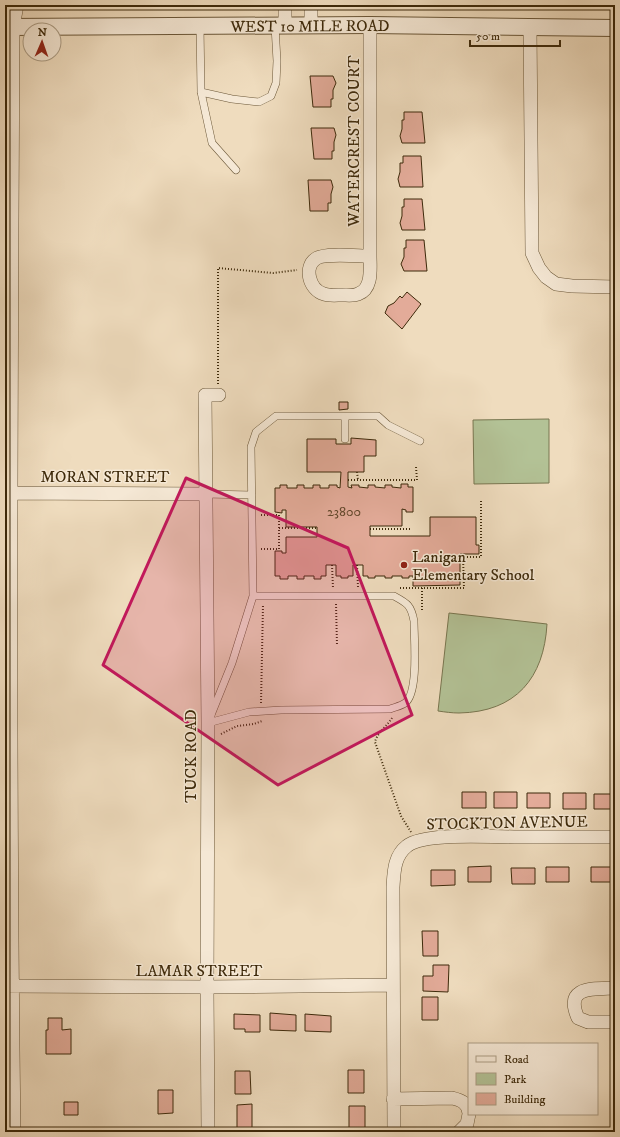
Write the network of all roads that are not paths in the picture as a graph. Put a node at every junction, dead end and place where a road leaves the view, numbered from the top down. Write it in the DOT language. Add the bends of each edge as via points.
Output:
graph roads {
  1 [pos="17,5"];
  2 [pos="285,5"];
  3 [pos="311,5"];
  4 [pos="370,25"];
  5 [pos="200,26"];
  6 [pos="280,26"];
  7 [pos="311,26"];
  8 [pos="9,27"];
  9 [pos="530,28"];
  10 [pos="615,28"];
  11 [pos="201,92"];
  12 [pos="236,170"];
  13 [pos="370,256"];
  14 [pos="615,287"];
  15 [pos="219,395"];
  16 [pos="345,416"];
  17 [pos="345,440"];
  18 [pos="420,441"];
  19 [pos="8,493"];
  20 [pos="205,494"];
  21 [pos="252,495"];
  22 [pos="253,596"];
  23 [pos="208,723"];
  24 [pos="615,837"];
  25 [pos="393,985"];
  26 [pos="8,986"];
  27 [pos="207,987"];
  28 [pos="615,988"];
  29 [pos="615,1022"];
  30 [pos="393,1099"];
  31 [pos="468,1109"];
  32 [pos="469,1115"];
  33 [pos="14,1132"];
  34 [pos="208,1132"];
  35 [pos="394,1132"];
  36 [pos="459,1132"];
  1 -- 8 [label="street"];
  2 -- 6 [label="street"];
  3 -- 7 [label="street"];
  4 -- 7 [label="street, WEST 10 MILE ROAD"];
  4 -- 9 [label="street, WEST 10 MILE ROAD"];
  4 -- 13 [label="street, WATERCREST COURT"];
  5 -- 6 [label="street, WEST 10 MILE ROAD"];
  5 -- 8 [label="street, WEST 10 MILE ROAD"];
  5 -- 11 [label="lane"];
  6 -- 7 [label="street, WEST 10 MILE ROAD"];
  6 -- 11 [label="lane" via="276,83 271,96 259,102"];
  8 -- 19 [label="street"];
  9 -- 10 [label="street, WEST 10 MILE ROAD"];
  9 -- 14 [label="street" via="532,253 539,268 556,284"];
  11 -- 12 [label="lane" via="212,143"];
  13 -- 13 [label="street, WATERCREST COURT" via="318,258 312,262 309,280 312,286 325,295 357,295 363,291 369,280"];
  15 -- 20 [label="street, TUCK ROAD" via="205,395"];
  16 -- 17 [label="lane"];
  16 -- 18 [label="lane" via="378,416 388,425"];
  16 -- 21 [label="lane" via="276,416 266,423 256,432 251,447"];
  19 -- 20 [label="street, MORAN STREET"];
  19 -- 26 [label="street"];
  20 -- 21 [label="lane"];
  20 -- 23 [label="street, TUCK ROAD"];
  21 -- 22 [label="lane"];
  22 -- 23 [label="lane" via="232,663"];
  22 -- 23 [label="lane" via="394,596 407,603 414,621 412,692 405,703 390,709 261,711"];
  23 -- 27 [label="street, TUCK ROAD"];
  24 -- 25 [label="street, STOCKTON AVENUE" via="450,836 417,840 408,844 394,866"];
  25 -- 27 [label="street, LAMAR STREET"];
  25 -- 30 [label="street"];
  26 -- 27 [label="street, LAMAR STREET"];
  26 -- 33 [label="street"];
  27 -- 34 [label="street, TUCK ROAD"];
  28 -- 29 [label="street" via="591,988 581,992 575,998 574,1008 578,1018 588,1022"];
  30 -- 31 [label="street" via="452,1098 465,1103"];
  30 -- 35 [label="street"];
  32 -- 36 [label="street" via="467,1124"];
}
